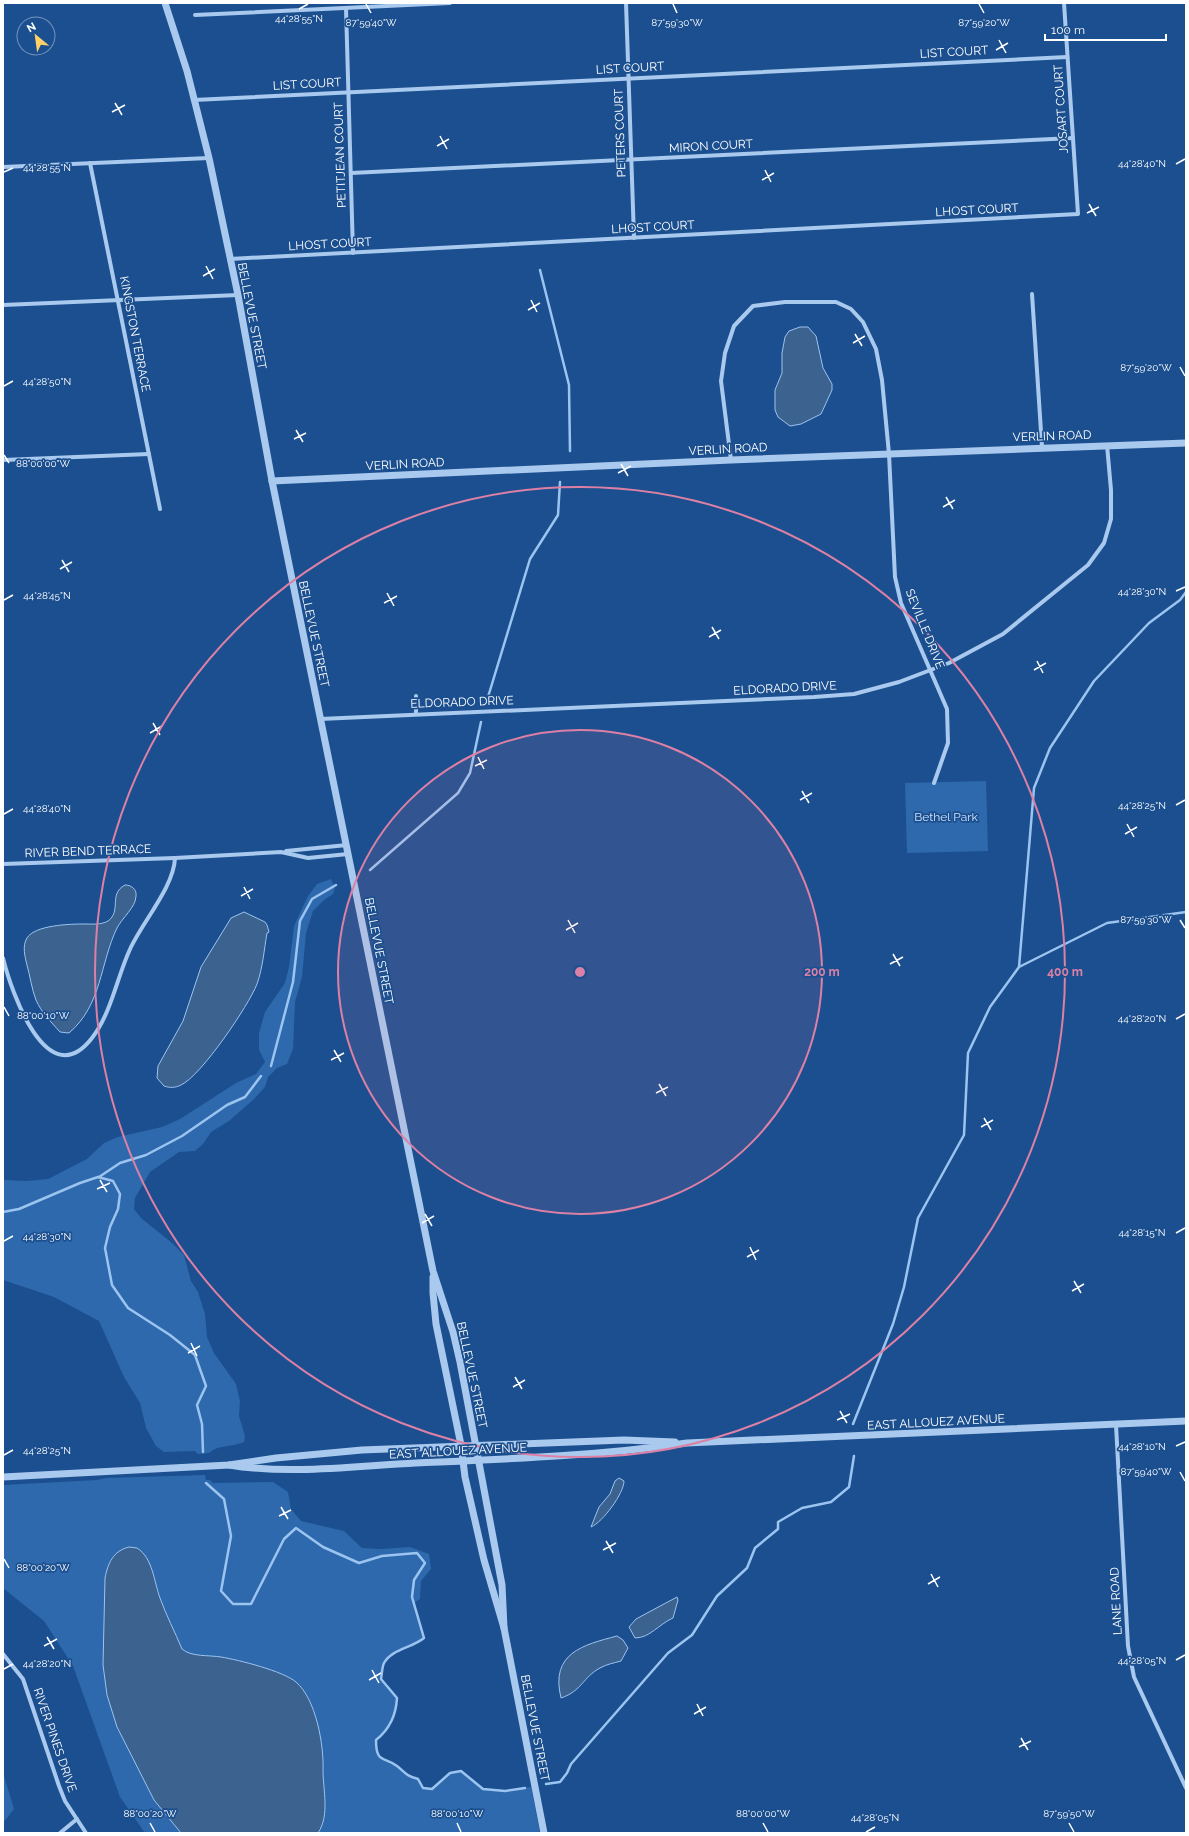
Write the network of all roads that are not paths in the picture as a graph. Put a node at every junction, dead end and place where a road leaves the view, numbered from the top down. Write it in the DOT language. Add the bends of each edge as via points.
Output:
graph roads {
  1 [pos="165,3"];
  2 [pos="450,3"];
  3 [pos="626,3"];
  4 [pos="1064,3"];
  5 [pos="346,8"];
  6 [pos="195,15"];
  7 [pos="1067,57"];
  8 [pos="628,78"];
  9 [pos="348,92"];
  10 [pos="194,100"];
  11 [pos="1072,138"];
  12 [pos="209,158"];
  13 [pos="631,159"];
  14 [pos="90,163"];
  15 [pos="3,167"];
  16 [pos="351,173"];
  17 [pos="1078,214"];
  18 [pos="634,238"];
  19 [pos="353,253"];
  20 [pos="230,259"];
  21 [pos="1032,294"];
  22 [pos="238,295"];
  23 [pos="118,300"];
  24 [pos="3,305"];
  25 [pos="1186,443"];
  26 [pos="1107,445"];
  27 [pos="1042,447"];
  28 [pos="149,454"];
  29 [pos="889,454"];
  30 [pos="3,460"];
  31 [pos="731,460"];
  32 [pos="272,481"];
  33 [pos="160,509"];
  34 [pos="931,670"];
  35 [pos="416,696"];
  36 [pos="416,714"];
  37 [pos="320,718"];
  38 [pos="934,783"];
  39 [pos="346,845"];
  40 [pos="281,852"];
  41 [pos="348,854"];
  42 [pos="175,858"];
  43 [pos="3,864"];
  44 [pos="3,958"];
  45 [pos="433,1271"];
  46 [pos="1186,1421"];
  47 [pos="1116,1425"];
  48 [pos="687,1443"];
  49 [pos="461,1445"];
  50 [pos="476,1445"];
  51 [pos="463,1462"];
  52 [pos="478,1462"];
  53 [pos="229,1466"];
  54 [pos="3,1477"];
  55 [pos="504,1628"];
  56 [pos="3,1654"];
  57 [pos="1186,1788"];
  58 [pos="77,1819"];
  59 [pos="60,1833"];
  60 [pos="86,1833"];
  61 [pos="544,1833"];
  1 -- 10 [label="street, BELLEVUE STREET"];
  2 -- 5 [label="street"];
  3 -- 8 [label="street, PETERS COURT"];
  4 -- 7 [label="street, JOSART COURT"];
  5 -- 6 [label="street"];
  5 -- 9 [label="street, PETITJEAN COURT"];
  7 -- 8 [label="street, LIST COURT"];
  7 -- 11 [label="street, JOSART COURT"];
  8 -- 9 [label="street, LIST COURT"];
  8 -- 13 [label="street, PETERS COURT"];
  9 -- 10 [label="street, LIST COURT"];
  9 -- 16 [label="street, PETITJEAN COURT"];
  10 -- 12 [label="street, BELLEVUE STREET"];
  11 -- 13 [label="street, MIRON COURT"];
  11 -- 17 [label="street, JOSART COURT"];
  12 -- 14 [label="street"];
  12 -- 20 [label="street, BELLEVUE STREET"];
  13 -- 16 [label="street, MIRON COURT"];
  13 -- 18 [label="street, PETERS COURT"];
  14 -- 15 [label="street"];
  14 -- 23 [label="street, KINGSTON TERRACE"];
  16 -- 19 [label="street, PETITJEAN COURT"];
  17 -- 18 [label="street, LHOST COURT"];
  18 -- 19 [label="street, LHOST COURT"];
  19 -- 20 [label="street, LHOST COURT"];
  20 -- 22 [label="street, BELLEVUE STREET"];
  21 -- 27 [label="street"];
  22 -- 23 [label="street"];
  22 -- 32 [label="street, BELLEVUE STREET"];
  23 -- 24 [label="street"];
  23 -- 28 [label="street, KINGSTON TERRACE"];
  25 -- 26 [label="street, VERLIN ROAD"];
  26 -- 27 [label="street, VERLIN ROAD"];
  26 -- 34 [label="street, ELDORADO DRIVE" via="1111,519 1104,542 1088,565 1003,634"];
  27 -- 29 [label="street, VERLIN ROAD"];
  28 -- 30 [label="street"];
  28 -- 33 [label="street, KINGSTON TERRACE"];
  29 -- 31 [label="street, VERLIN ROAD"];
  29 -- 31 [label="street, SEVILLE DRIVE" via="885,403 876,349 863,322 852,309 836,302 810,300 753,306 734,326 725,353 721,381"];
  29 -- 34 [label="street, SEVILLE DRIVE" via="895,578 901,603"];
  31 -- 32 [label="street, VERLIN ROAD"];
  32 -- 37 [label="street, BELLEVUE STREET"];
  34 -- 36 [label="street, ELDORADO DRIVE" via="900,682 854,694"];
  34 -- 38 [label="street, SEVILLE DRIVE" via="947,709 948,726 948,743"];
  35 -- 36 [label="street"];
  36 -- 37 [label="street, ELDORADO DRIVE"];
  37 -- 39 [label="street, BELLEVUE STREET"];
  39 -- 40 [label="street"];
  39 -- 41 [label="street, BELLEVUE STREET"];
  40 -- 41 [label="street, RIVER BEND TERRACE" via="308,858"];
  40 -- 42 [label="street, RIVER BEND TERRACE"];
  41 -- 45 [label="street, BELLEVUE STREET"];
  42 -- 43 [label="street, RIVER BEND TERRACE"];
  42 -- 44 [label="street" via="169,881 132,946 104,1016 83,1049 72,1055 59,1054 47,1050 39,1042 17,1001"];
  45 -- 49 [label="street, BELLEVUE STREET" via="432,1293 436,1324"];
  45 -- 50 [label="street, BELLEVUE STREET" via="453,1332"];
  46 -- 47 [label="street, EAST ALLOUEZ AVENUE"];
  47 -- 48 [label="street, EAST ALLOUEZ AVENUE"];
  47 -- 57 [label="street, LANE ROAD" via="1128,1646 1134,1677"];
  48 -- 50 [label="street, EAST ALLOUEZ AVENUE" via="624,1440"];
  48 -- 52 [label="street, EAST ALLOUEZ AVENUE" via="640,1450"];
  49 -- 50 [label="street, EAST ALLOUEZ AVENUE"];
  49 -- 51 [label="street, BELLEVUE STREET"];
  49 -- 53 [label="street, EAST ALLOUEZ AVENUE" via="321,1454 266,1459"];
  50 -- 52 [label="street, BELLEVUE STREET"];
  51 -- 52 [label="street, EAST ALLOUEZ AVENUE"];
  51 -- 53 [label="street, EAST ALLOUEZ AVENUE" via="332,1468"];
  51 -- 55 [label="street, BELLEVUE STREET" via="484,1560"];
  52 -- 55 [label="street, BELLEVUE STREET" via="502,1585"];
  53 -- 54 [label="street, EAST ALLOUEZ AVENUE"];
  55 -- 61 [label="street, BELLEVUE STREET"];
  56 -- 58 [label="street, RIVER PINES DRIVE" via="23,1679 58,1786"];
  58 -- 59 [label="street"];
  58 -- 60 [label="street, RIVER PINES DRIVE"];
}
